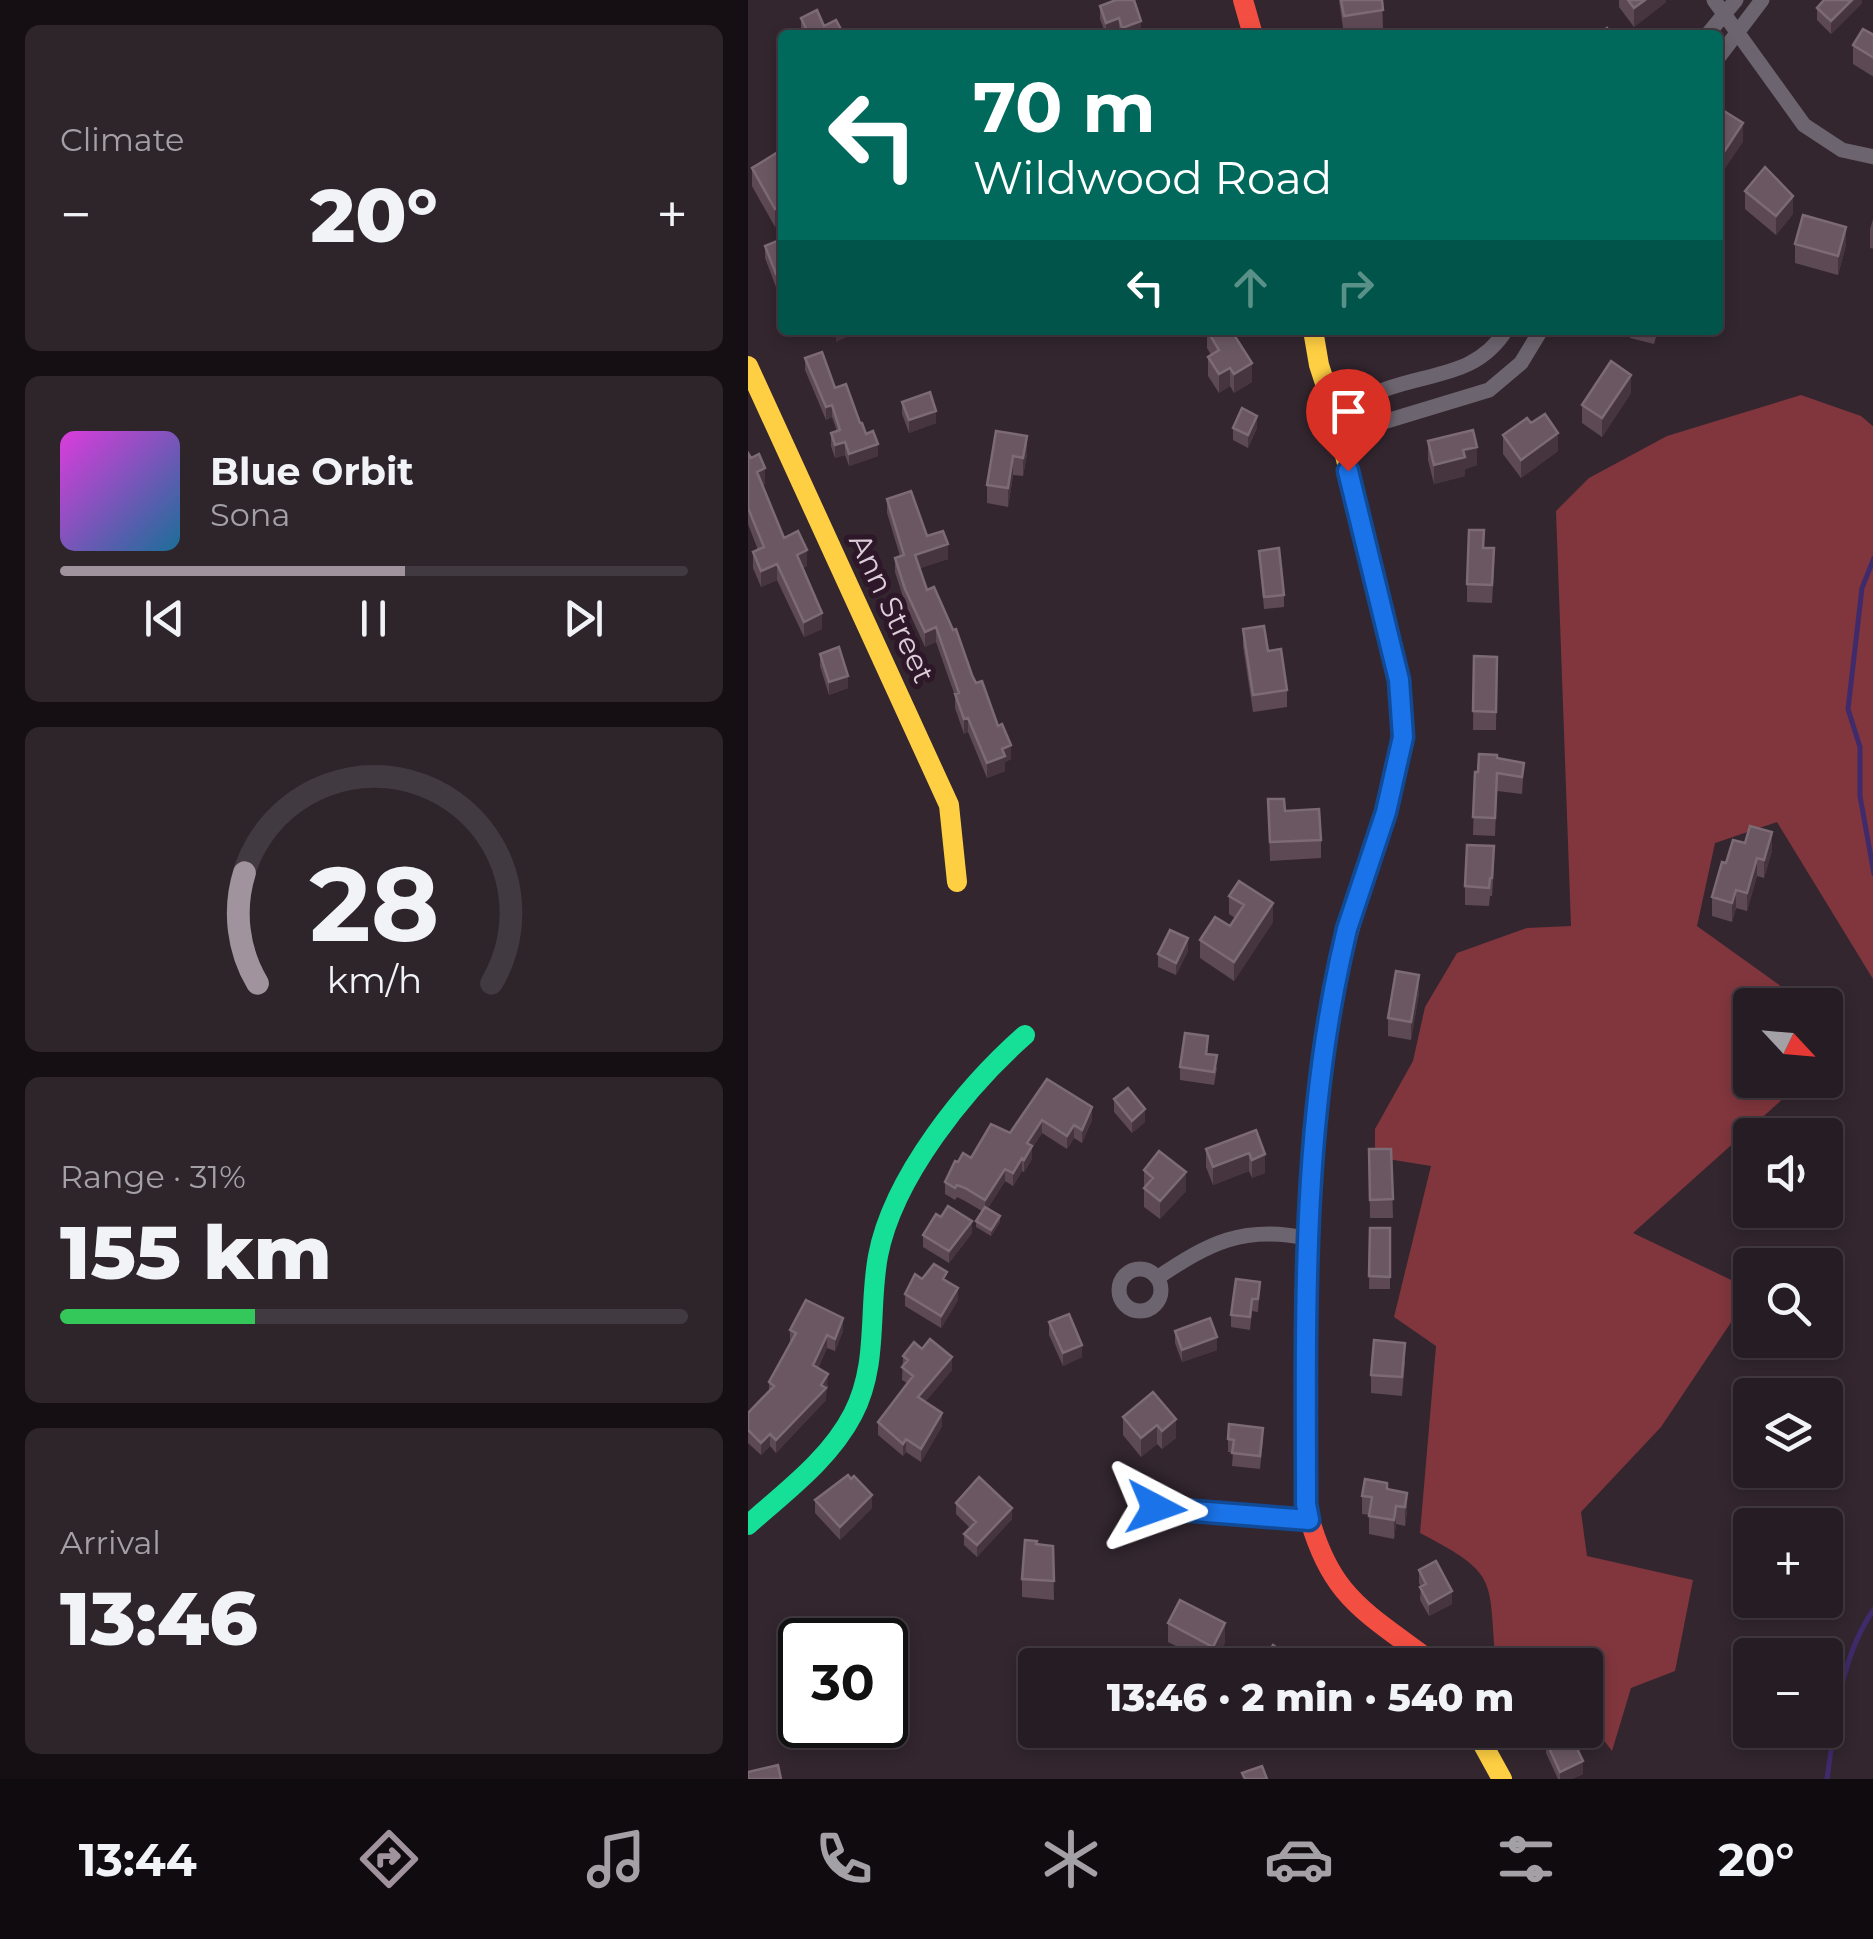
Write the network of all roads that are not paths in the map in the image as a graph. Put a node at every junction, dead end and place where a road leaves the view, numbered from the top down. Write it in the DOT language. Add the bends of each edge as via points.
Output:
graph roads {
  1 [pos="1242,0"];
  2 [pos="1736,0"];
  3 [pos="1762,0"];
  4 [pos="1719,7"];
  5 [pos="1251,30"];
  6 [pos="1709,30"];
  7 [pos="1736,32"];
  8 [pos="1723,51"];
  9 [pos="1874,158"];
  10 [pos="1313,335"];
  11 [pos="1503,335"];
  12 [pos="1538,335"];
  13 [pos="748,366"];
  14 [pos="1336,414"];
  15 [pos="958,882"];
  16 [pos="1025,1035"];
  17 [pos="1306,1238"];
  18 [pos="1157,1278"];
  19 [pos="1156,1508"];
  20 [pos="1309,1520"];
  21 [pos="748,1525"];
  22 [pos="1412,1648"];
  23 [pos="1485,1748"];
  24 [pos="1502,1779"];
  1 -- 5 [label="street"];
  2 -- 4 [label="street"];
  3 -- 7 [label="street"];
  4 -- 6 [label="street"];
  4 -- 7 [label="street"];
  7 -- 8 [label="street"];
  7 -- 9 [label="street" via="1804,125 1842,150"];
  10 -- 14 [label="street"];
  11 -- 14 [label="street" via="1468,367 1386,389"];
  12 -- 14 [label="street" via="1520,363 1489,390 1358,430"];
  13 -- 15 [label="street, Ann Street" via="948,804"];
  14 -- 17 [label="street" via="1399,680 1403,737 1334,991"];
  16 -- 21 [label="street" via="981,1075 900,1195 878,1261 872,1360 854,1412 828,1451"];
  17 -- 18 [label="street" via="1271,1231 1241,1236 1194,1253"];
  17 -- 20 [label="street"];
  19 -- 20 [label="street"];
  20 -- 22 [label="street" via="1328,1574 1364,1613"];
  23 -- 24 [label="street"];
}
